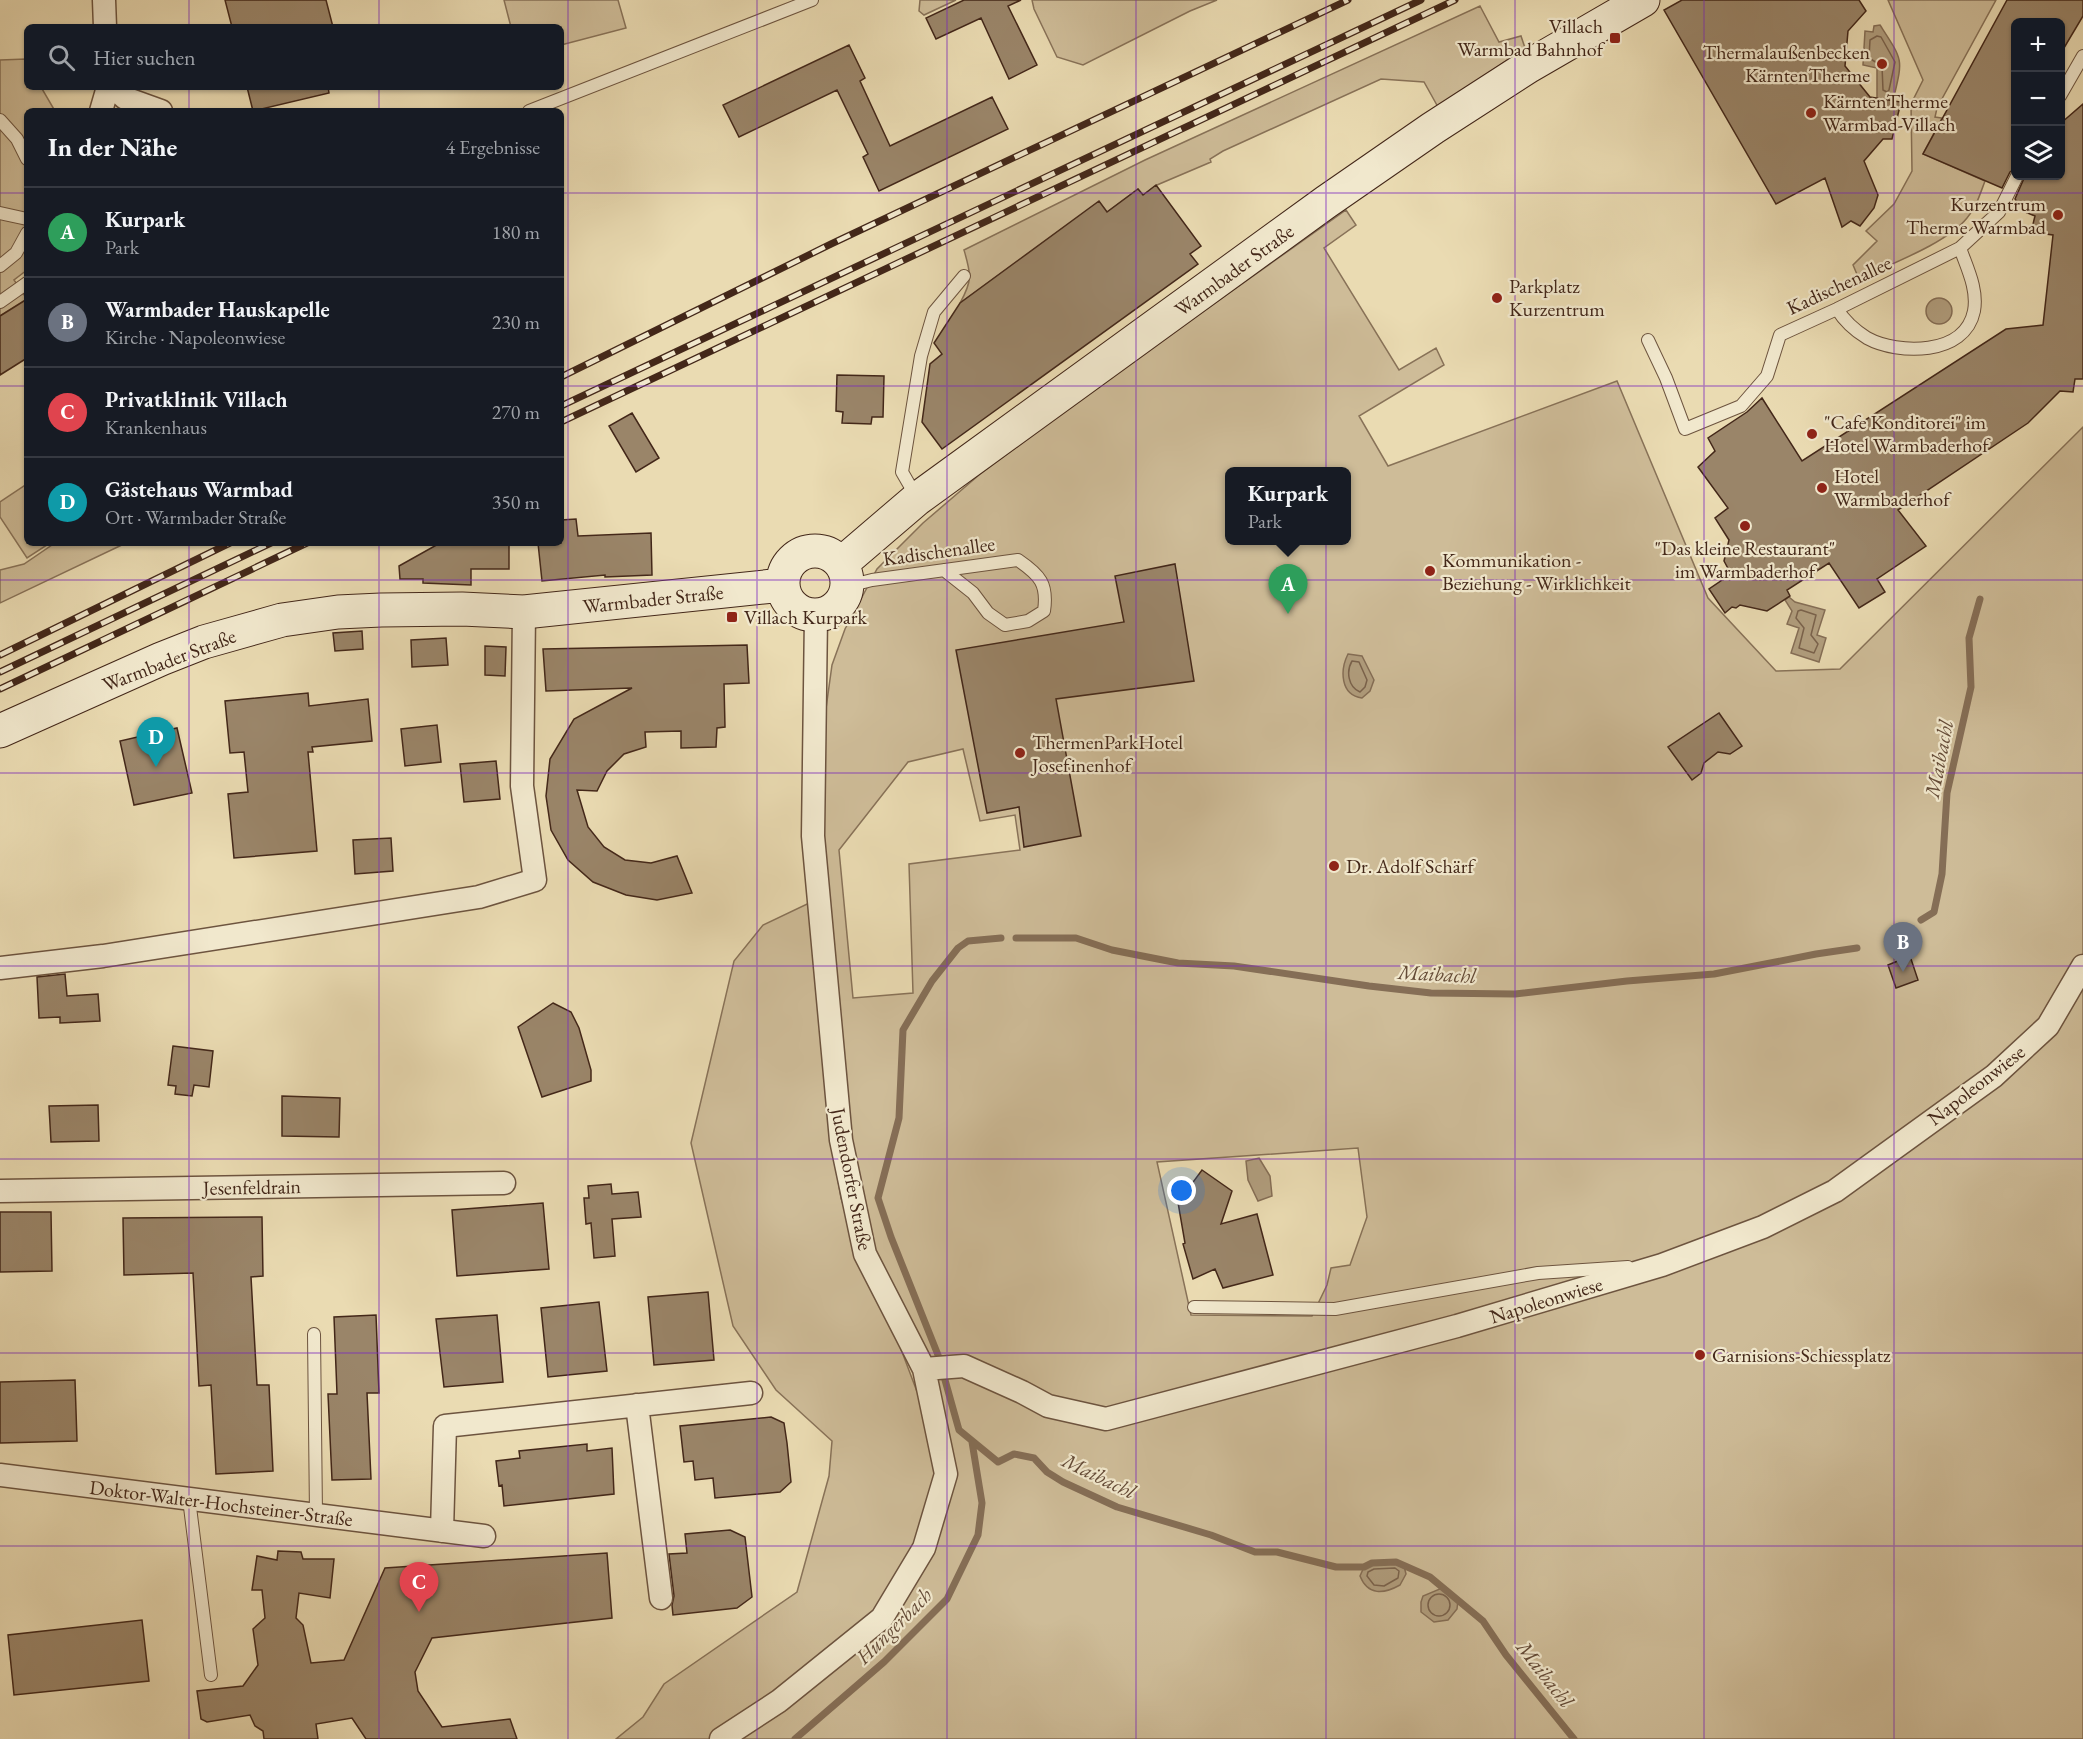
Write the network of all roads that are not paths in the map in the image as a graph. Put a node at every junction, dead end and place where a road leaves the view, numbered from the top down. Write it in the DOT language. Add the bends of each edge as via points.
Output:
graph roads {
  1 [pos="104,0"];
  2 [pos="812,0"];
  3 [pos="1643,0"];
  4 [pos="105,24"];
  5 [pos="2083,56"];
  6 [pos="2065,89"];
  7 [pos="107,90"];
  8 [pos="116,90"];
  9 [pos="102,108"];
  10 [pos="153,108"];
  11 [pos="537,108"];
  12 [pos="0,120"];
  13 [pos="24,153"];
  14 [pos="2015,180"];
  15 [pos="0,213"];
  16 [pos="24,218"];
  17 [pos="24,238"];
  18 [pos="1960,248"];
  19 [pos="0,266"];
  20 [pos="964,276"];
  21 [pos="24,285"];
  22 [pos="0,302"];
  23 [pos="1837,309"];
  24 [pos="1648,340"];
  25 [pos="917,499"];
  26 [pos="944,570"];
  27 [pos="851,577"];
  28 [pos="783,585"];
  29 [pos="524,612"];
  30 [pos="816,616"];
  31 [pos="0,731"];
  32 [pos="2083,966"];
  33 [pos="0,968"];
  34 [pos="504,1183"];
  35 [pos="0,1191"];
  36 [pos="1662,1265"];
  37 [pos="1194,1307"];
  38 [pos="314,1334"];
  39 [pos="936,1368"];
  40 [pos="751,1393"];
  41 [pos="637,1406"];
  42 [pos="0,1475"];
  43 [pos="189,1499"];
  44 [pos="316,1515"];
  45 [pos="442,1531"];
  46 [pos="483,1536"];
  47 [pos="661,1598"];
  48 [pos="212,1675"];
  49 [pos="721,1739"];
  1 -- 4 [label="street"];
  2 -- 11 [label="lane"];
  3 -- 25 [label="street, Warmbader Straße" via="1433,128"];
  5 -- 6 [label="lane"];
  7 -- 9 [label="street"];
  8 -- 10 [label="street" via="125,98"];
  12 -- 13 [label="lane"];
  14 -- 18 [label="lane, Kadischenallee" via="1999,212"];
  15 -- 16 [label="lane"];
  17 -- 19 [label="lane" via="16,253"];
  18 -- 23 [label="lane, Kadischenallee"];
  18 -- 23 [label="lane" via="1973,282 1974,312 1953,340 1924,348 1885,344 1852,328"];
  20 -- 25 [label="lane" via="934,312 921,356 902,472"];
  21 -- 22 [label="lane"];
  23 -- 24 [label="lane, Kadischenallee" via="1780,335 1767,376 1741,406 1685,429"];
  25 -- 27 [label="street, Warmbader Straße"];
  26 -- 26 [label="lane, Kadischenallee" via="1018,560 1036,572 1047,594 1044,611 1028,621 1005,625"];
  26 -- 27 [label="lane, Kadischenallee"];
  27 -- 28 [label="street" via="834,556 814,551 795,558 788,566"];
  27 -- 30 [label="street, Warmbader Straße" via="841,604"];
  28 -- 29 [label="street, Warmbader Straße"];
  28 -- 30 [label="street" via="790,604 806,615"];
  29 -- 31 [label="street, Warmbader Straße" via="381,610 282,620 193,646"];
  29 -- 33 [label="street" via="522,786 535,880 479,897 103,956"];
  30 -- 39 [label="street, Judendorfer Straße" via="813,836 841,1140 865,1254"];
  32 -- 36 [label="street, Napoleonwiese" via="2048,1026 1994,1076 1835,1191 1762,1227"];
  34 -- 35 [label="street, Jesenfeldrain"];
  36 -- 37 [label="lane" via="1538,1273 1335,1309"];
  36 -- 39 [label="street, Napoleonwiese" via="1457,1326 1106,1419 1048,1406 964,1366"];
  38 -- 44 [label="lane"];
  39 -- 49 [label="street, Judendorfer Straße" via="946,1474 924,1548 882,1618 779,1701"];
  40 -- 41 [label="street"];
  41 -- 45 [label="street" via="446,1426"];
  41 -- 47 [label="street"];
  42 -- 43 [label="street, Doktor-Walter-Hochsteiner-Straße"];
  43 -- 44 [label="street, Doktor-Walter-Hochsteiner-Straße"];
  43 -- 48 [label="lane"];
  44 -- 45 [label="street, Doktor-Walter-Hochsteiner-Straße"];
  45 -- 46 [label="street, Doktor-Walter-Hochsteiner-Straße"];
}
